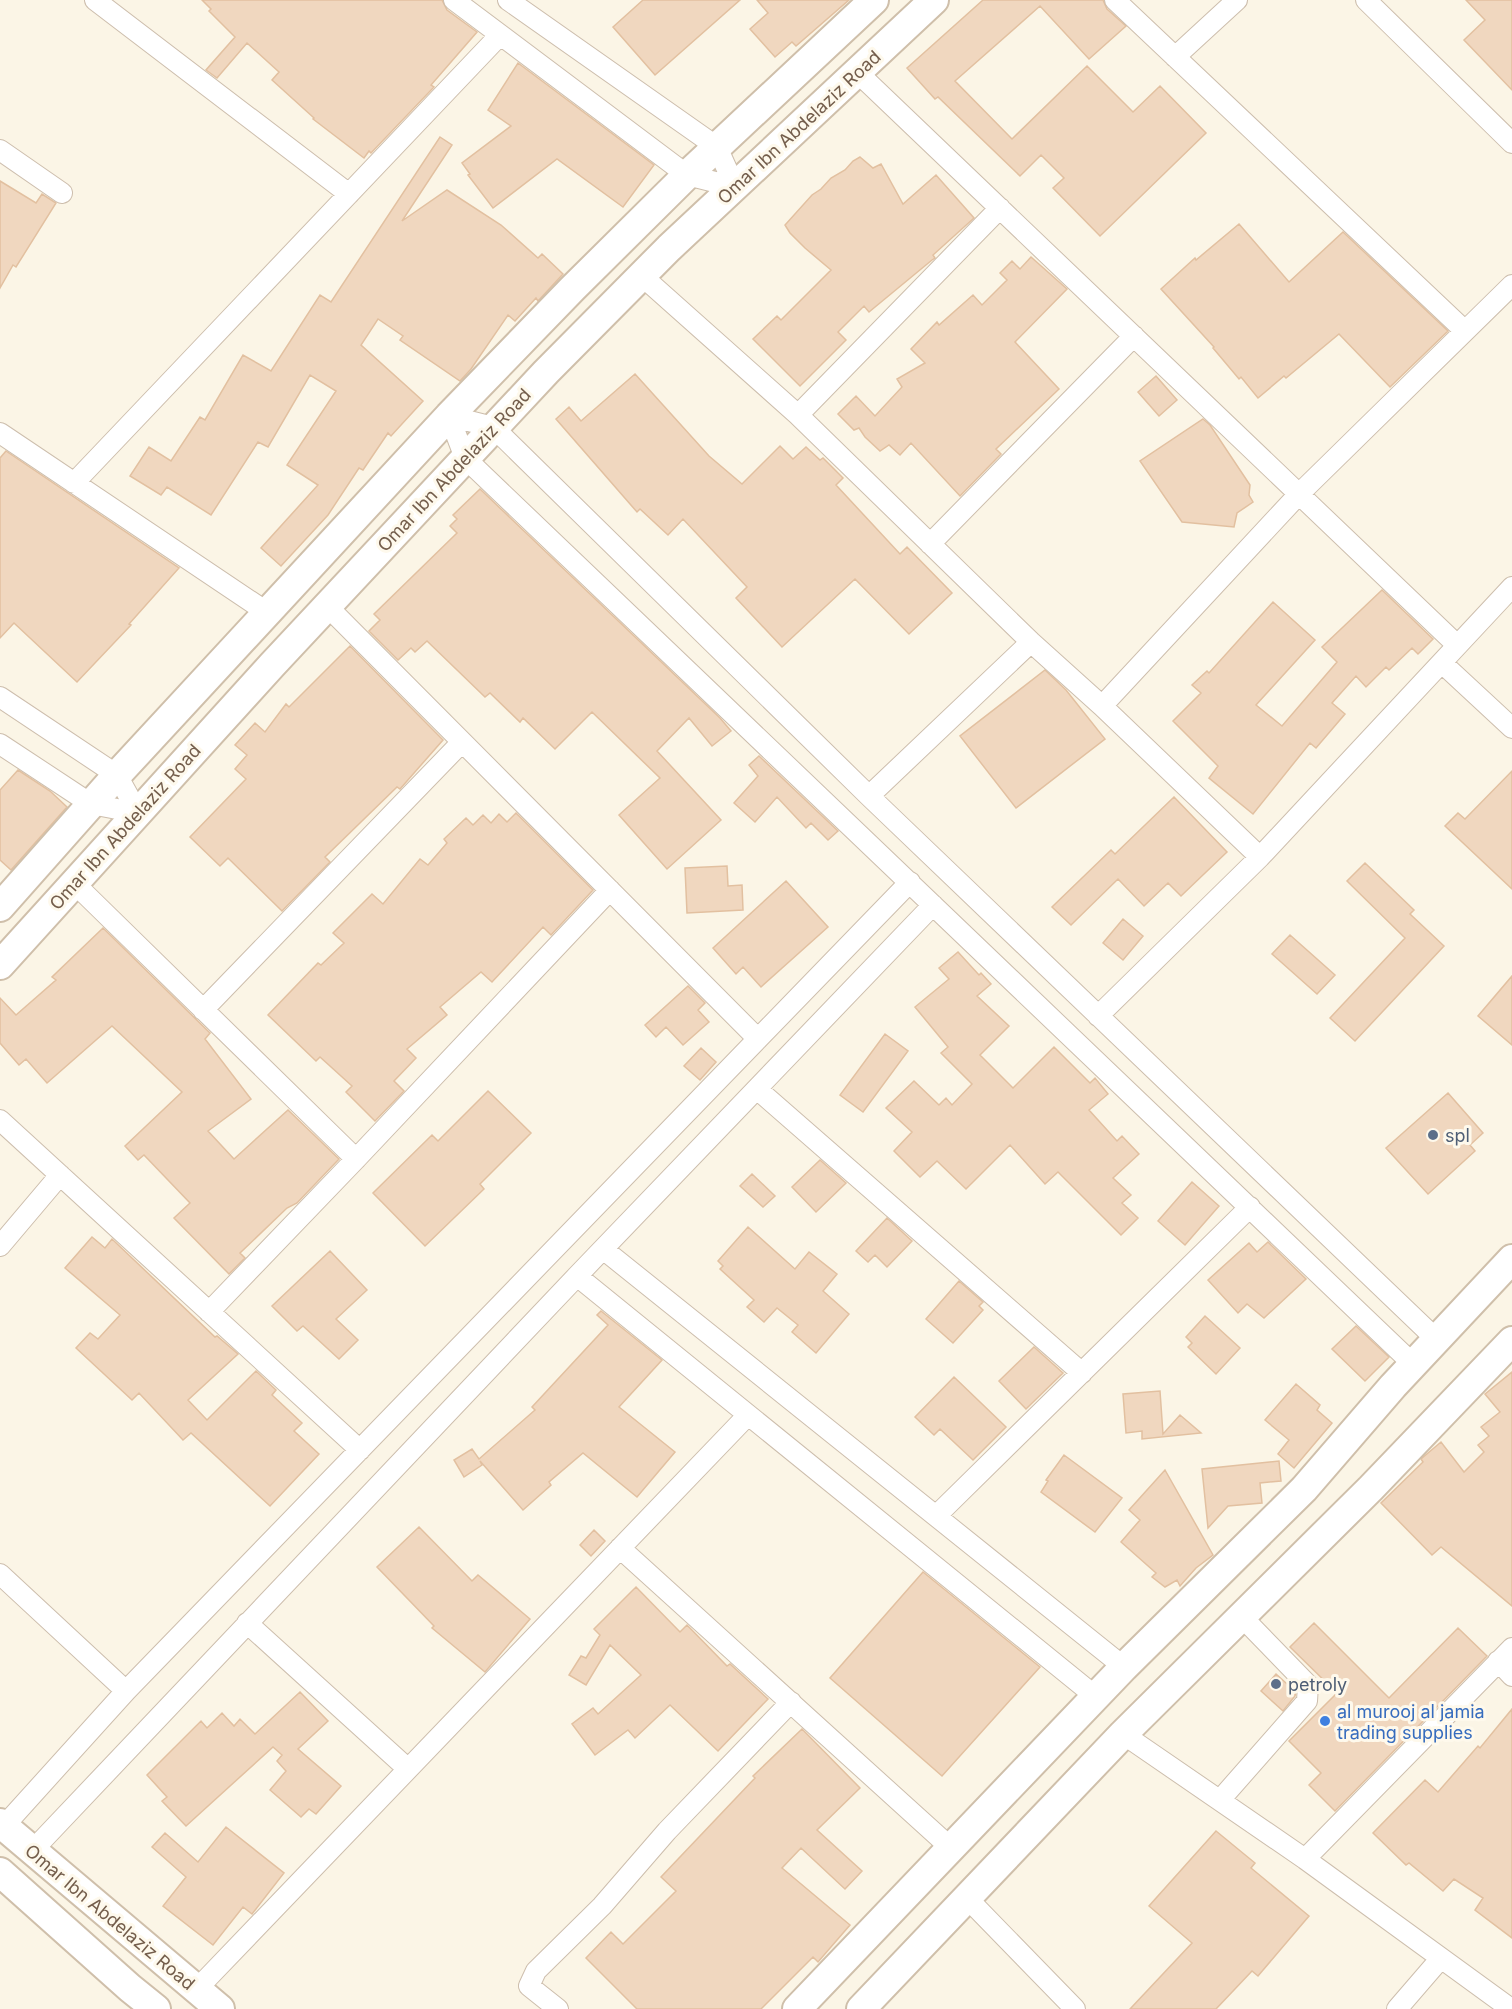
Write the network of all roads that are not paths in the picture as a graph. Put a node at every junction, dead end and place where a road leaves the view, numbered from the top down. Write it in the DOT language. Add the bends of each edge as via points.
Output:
graph roads {
  1 [pos="95,0"];
  2 [pos="454,0"];
  3 [pos="508,0"];
  4 [pos="934,0"];
  5 [pos="1115,0"];
  6 [pos="1238,0"];
  7 [pos="1366,0"];
  8 [pos="873,1"];
  9 [pos="500,34"];
  10 [pos="1175,57"];
  11 [pos="857,72"];
  12 [pos="1512,143"];
  13 [pos="717,147"];
  14 [pos="0,150"];
  15 [pos="687,175"];
  16 [pos="735,187"];
  17 [pos="62,193"];
  18 [pos="349,194"];
  19 [pos="1000,208"];
  20 [pos="642,276"];
  21 [pos="1512,285"];
  22 [pos="1465,331"];
  23 [pos="1134,336"];
  24 [pos="798,415"];
  25 [pos="449,416"];
  26 [pos="493,427"];
  27 [pos="0,433"];
  28 [pos="465,458"];
  29 [pos="74,483"];
  30 [pos="1299,494"];
  31 [pos="930,544"];
  32 [pos="1512,587"];
  33 [pos="327,606"];
  34 [pos="268,613"];
  35 [pos="1031,642"];
  36 [pos="1457,645"];
  37 [pos="1442,663"];
  38 [pos="0,697"];
  39 [pos="1102,706"];
  40 [pos="1512,728"];
  41 [pos="462,742"];
  42 [pos="0,744"];
  43 [pos="117,775"];
  44 [pos="869,796"];
  45 [pos="91,804"];
  46 [pos="138,813"];
  47 [pos="1260,857"];
  48 [pos="910,882"];
  49 [pos="74,883"];
  50 [pos="610,890"];
  51 [pos="933,905"];
  52 [pos="0,907"];
  53 [pos="0,965"];
  54 [pos="203,1010"];
  55 [pos="1098,1016"];
  56 [pos="758,1039"];
  57 [pos="757,1089"];
  58 [pos="0,1120"];
  59 [pos="356,1159"];
  60 [pos="60,1175"];
  61 [pos="1250,1207"];
  62 [pos="0,1246"];
  63 [pos="603,1249"];
  64 [pos="1512,1259"];
  65 [pos="577,1276"];
  66 [pos="209,1312"];
  67 [pos="1436,1339"];
  68 [pos="1512,1341"];
  69 [pos="1413,1364"];
  70 [pos="1082,1373"];
  71 [pos="748,1414"];
  72 [pos="360,1450"];
  73 [pos="936,1516"];
  74 [pos="620,1548"];
  75 [pos="0,1574"];
  76 [pos="1242,1617"];
  77 [pos="248,1623"];
  78 [pos="1505,1655"];
  79 [pos="1124,1666"];
  80 [pos="1512,1676"];
  81 [pos="126,1691"];
  82 [pos="1095,1696"];
  83 [pos="790,1702"];
  84 [pos="1123,1734"];
  85 [pos="408,1769"];
  86 [pos="1220,1800"];
  87 [pos="2,1825"];
  88 [pos="951,1848"];
  89 [pos="32,1851"];
  90 [pos="1305,1859"];
  91 [pos="0,1872"];
  92 [pos="967,1898"];
  93 [pos="1441,1958"];
  94 [pos="196,1990"];
  95 [pos="156,2009"];
  96 [pos="220,2009"];
  97 [pos="558,2009"];
  98 [pos="796,2009"];
  99 [pos="861,2009"];
  100 [pos="1075,2009"];
  101 [pos="1397,2009"];
  102 [pos="1511,2009"];
  1 -- 18 [label="street"];
  2 -- 9 [label="street"];
  3 -- 13 [label="street"];
  4 -- 11 [label="street, Omar Ibn Abdelaziz Road"];
  5 -- 10 [label="street"];
  6 -- 10 [label="street"];
  7 -- 12 [label="street"];
  8 -- 13 [label="street"];
  9 -- 15 [label="street"];
  9 -- 18 [label="street"];
  10 -- 22 [label="street"];
  11 -- 16 [label="street, Omar Ibn Abdelaziz Road"];
  11 -- 19 [label="street"];
  13 -- 15 [label="street"];
  13 -- 16 [label="street"];
  14 -- 17 [label="street"];
  15 -- 16 [label="street"];
  15 -- 25 [label="street"];
  16 -- 20 [label="street, Omar Ibn Abdelaziz Road"];
  18 -- 29 [label="street"];
  19 -- 23 [label="street"];
  19 -- 24 [label="street"];
  20 -- 24 [label="street"];
  20 -- 26 [label="street, Omar Ibn Abdelaziz Road"];
  21 -- 22 [label="street"];
  22 -- 30 [label="street"];
  23 -- 30 [label="street"];
  23 -- 31 [label="street"];
  24 -- 31 [label="street"];
  25 -- 26 [label="street"];
  25 -- 28 [label="street"];
  25 -- 34 [label="street"];
  26 -- 28 [label="street, Omar Ibn Abdelaziz Road"];
  26 -- 44 [label="street"];
  27 -- 29 [label="street"];
  28 -- 33 [label="street, Omar Ibn Abdelaziz Road"];
  28 -- 48 [label="street"];
  29 -- 34 [label="street"];
  30 -- 36 [label="street"];
  30 -- 39 [label="street"];
  31 -- 35 [label="street"];
  32 -- 36 [label="street"];
  33 -- 41 [label="street"];
  33 -- 46 [label="street, Omar Ibn Abdelaziz Road"];
  34 -- 43 [label="street"];
  35 -- 39 [label="street"];
  35 -- 44 [label="street"];
  36 -- 37 [label="street"];
  37 -- 40 [label="street"];
  37 -- 47 [label="street"];
  38 -- 43 [label="street"];
  39 -- 47 [label="street"];
  41 -- 50 [label="street"];
  41 -- 54 [label="street"];
  42 -- 45 [label="street"];
  43 -- 45 [label="street"];
  43 -- 46 [label="street"];
  44 -- 55 [label="street"];
  45 -- 46 [label="street"];
  45 -- 52 [label="street"];
  46 -- 49 [label="street, Omar Ibn Abdelaziz Road"];
  47 -- 55 [label="street"];
  48 -- 51 [label="street"];
  48 -- 56 [label="street"];
  49 -- 53 [label="street, Omar Ibn Abdelaziz Road"];
  49 -- 54 [label="street"];
  50 -- 56 [label="street"];
  50 -- 59 [label="street"];
  51 -- 57 [label="street"];
  51 -- 61 [label="street"];
  54 -- 59 [label="street"];
  55 -- 67 [label="street"];
  56 -- 72 [label="street"];
  57 -- 63 [label="street"];
  57 -- 70 [label="street"];
  58 -- 60 [label="street"];
  59 -- 66 [label="street"];
  60 -- 62 [label="street"];
  60 -- 66 [label="street"];
  61 -- 69 [label="street"];
  61 -- 70 [label="street"];
  63 -- 65 [label="street"];
  63 -- 73 [label="street"];
  64 -- 67 [label="street"];
  65 -- 71 [label="street"];
  65 -- 77 [label="street"];
  66 -- 72 [label="street"];
  67 -- 69 [label="street"];
  68 -- 76 [label="street"];
  69 -- 79 [label="street" via="1304,1490"];
  70 -- 73 [label="street"];
  71 -- 74 [label="street"];
  71 -- 82 [label="street"];
  72 -- 81 [label="street"];
  73 -- 79 [label="street"];
  74 -- 83 [label="street"];
  74 -- 85 [label="street"];
  75 -- 81 [label="street"];
  76 -- 84 [label="street"];
  76 -- 86 [label="street" via="1308,1685 1307,1701"];
  77 -- 85 [label="street"];
  77 -- 89 [label="street"];
  78 -- 80 [label="street"];
  78 -- 90 [label="street"];
  79 -- 82 [label="street"];
  81 -- 87 [label="street"];
  82 -- 88 [label="street"];
  83 -- 88 [label="street"];
  83 -- 97 [label="street" via="667,1831 602,1906 536,1971 529,1986"];
  84 -- 86 [label="street"];
  84 -- 92 [label="street"];
  85 -- 94 [label="street"];
  86 -- 90 [label="street"];
  87 -- 89 [label="street, Omar Ibn Abdelaziz Road"];
  88 -- 98 [label="street"];
  89 -- 94 [label="street, Omar Ibn Abdelaziz Road"];
  90 -- 93 [label="street"];
  91 -- 95 [label="street, Omar Ibn Abdelaziz Road"];
  92 -- 99 [label="street"];
  92 -- 100 [label="street"];
  93 -- 101 [label="street"];
  93 -- 102 [label="street"];
  94 -- 96 [label="street, Omar Ibn Abdelaziz Road"];
}
